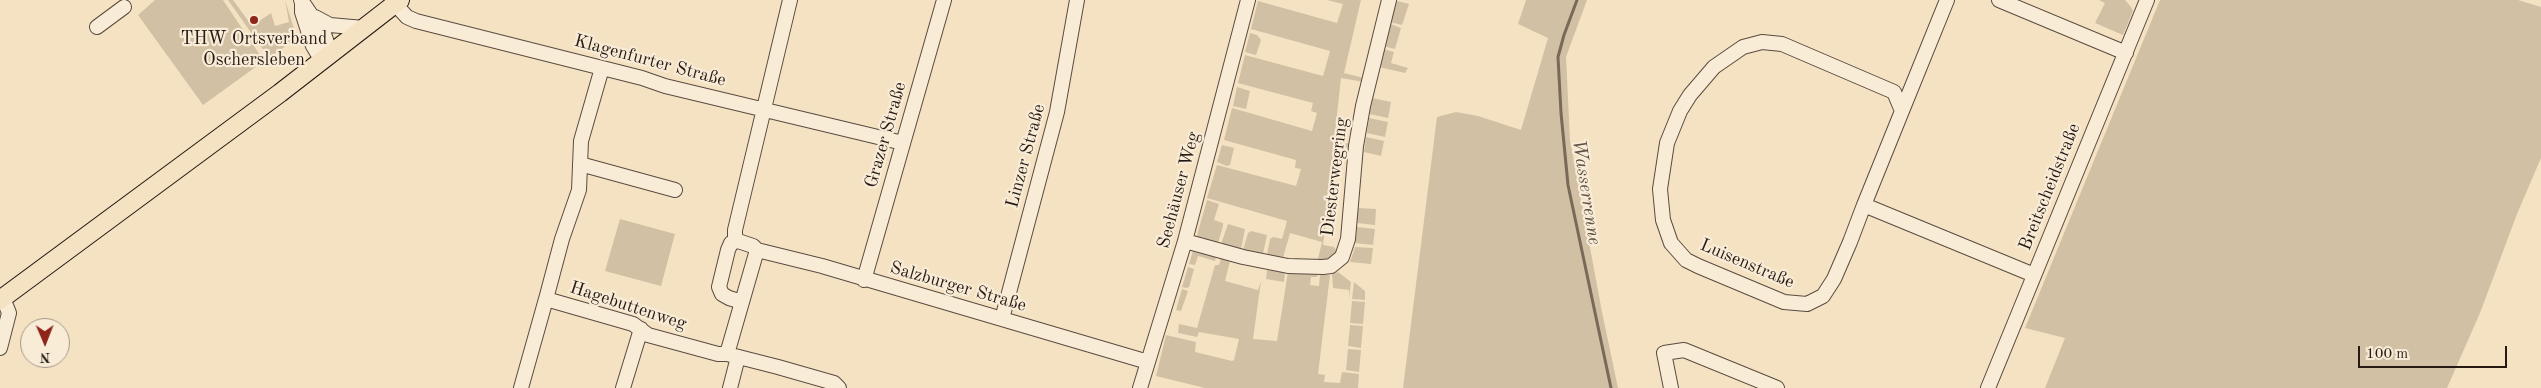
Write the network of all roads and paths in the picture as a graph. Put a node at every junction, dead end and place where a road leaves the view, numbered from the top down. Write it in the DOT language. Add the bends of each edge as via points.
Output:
graph roads {
  1 [pos="790,0"];
  2 [pos="944,0"];
  3 [pos="1077,0"];
  4 [pos="1248,0"];
  5 [pos="1389,0"];
  6 [pos="1947,0"];
  7 [pos="1999,0"];
  8 [pos="2147,0"];
  9 [pos="125,2"];
  10 [pos="397,2"];
  11 [pos="305,6"];
  12 [pos="97,27"];
  13 [pos="364,28"];
  14 [pos="2126,53"];
  15 [pos="327,58"];
  16 [pos="602,68"];
  17 [pos="764,108"];
  18 [pos="1902,110"];
  19 [pos="903,143"];
  20 [pos="580,164"];
  21 [pos="675,190"];
  22 [pos="1864,205"];
  23 [pos="738,241"];
  24 [pos="1185,241"];
  25 [pos="758,250"];
  26 [pos="2034,275"];
  27 [pos="864,280"];
  28 [pos="1,299"];
  29 [pos="546,299"];
  30 [pos="742,302"];
  31 [pos="1002,319"];
  32 [pos="640,329"];
  33 [pos="0,348"];
  34 [pos="732,356"];
  35 [pos="1148,362"];
  36 [pos="521,388"];
  37 [pos="623,388"];
  38 [pos="730,388"];
  39 [pos="839,388"];
  40 [pos="1140,388"];
  41 [pos="1671,388"];
  42 [pos="1777,388"];
  43 [pos="1988,388"];
  1 -- 17 [label="street"];
  2 -- 19 [label="street, Grazer Straße"];
  3 -- 31 [label="street, Linzer Straße" via="1057,112"];
  4 -- 24 [label="street, Seehäuser Weg"];
  5 -- 24 [label="street, Diesterwegring" via="1363,106 1356,146 1348,240 1342,257 1331,266 1288,266"];
  6 -- 18 [label="street, Luisenstraße"];
  7 -- 14 [label="street"];
  8 -- 14 [label="street, Breitscheidstraße"];
  9 -- 12 [label="street"];
  10 -- 13 [label="main road"];
  10 -- 16 [label="street, Klagenfurter Straße" via="407,17 416,21"];
  11 -- 13 [label="street" via="330,25"];
  11 -- 15 [label="street" via="302,12 313,46"];
  13 -- 15 [label="main road"];
  14 -- 26 [label="street, Breitscheidstraße"];
  15 -- 28 [label="main road"];
  16 -- 17 [label="street, Klagenfurter Straße"];
  16 -- 20 [label="street, Hagebuttenweg" via="581,141"];
  17 -- 19 [label="street, Klagenfurter Straße"];
  17 -- 23 [label="street" via="735,230"];
  18 -- 22 [label="street, Luisenstraße"];
  18 -- 22 [label="street, Luisenstraße" via="1894,92 1882,85 1782,44 1762,42 1742,47 1714,67 1690,94 1667,143 1661,176 1661,203 1666,231 1678,252 1698,266 1784,302 1807,304 1823,296 1834,278"];
  19 -- 27 [label="street, Grazer Straße"];
  20 -- 21 [label="street"];
  20 -- 29 [label="street, Hagebuttenweg" via="578,190"];
  22 -- 26 [label="street"];
  23 -- 25 [label="street, Salzburger Straße"];
  23 -- 30 [label="street" via="731,243 728,250 719,287 722,294"];
  24 -- 35 [label="street, Seehäuser Weg"];
  25 -- 27 [label="street, Salzburger Straße"];
  25 -- 30 [label="street"];
  26 -- 43 [label="street, Breitscheidstraße"];
  27 -- 31 [label="street, Salzburger Straße"];
  28 -- 33 [label="street" via="9,313"];
  29 -- 32 [label="street, Hagebuttenweg" via="633,324"];
  29 -- 36 [label="street"];
  30 -- 34 [label="street"];
  31 -- 35 [label="street, Salzburger Straße"];
  32 -- 34 [label="street, Hagebuttenweg" via="648,335"];
  32 -- 37 [label="street"];
  34 -- 38 [label="street"];
  34 -- 39 [label="street, Hagebuttenweg"];
  35 -- 40 [label="street, Seehäuser Weg"];
  41 -- 42 [label="street" via="1664,353 1684,350"];
}
